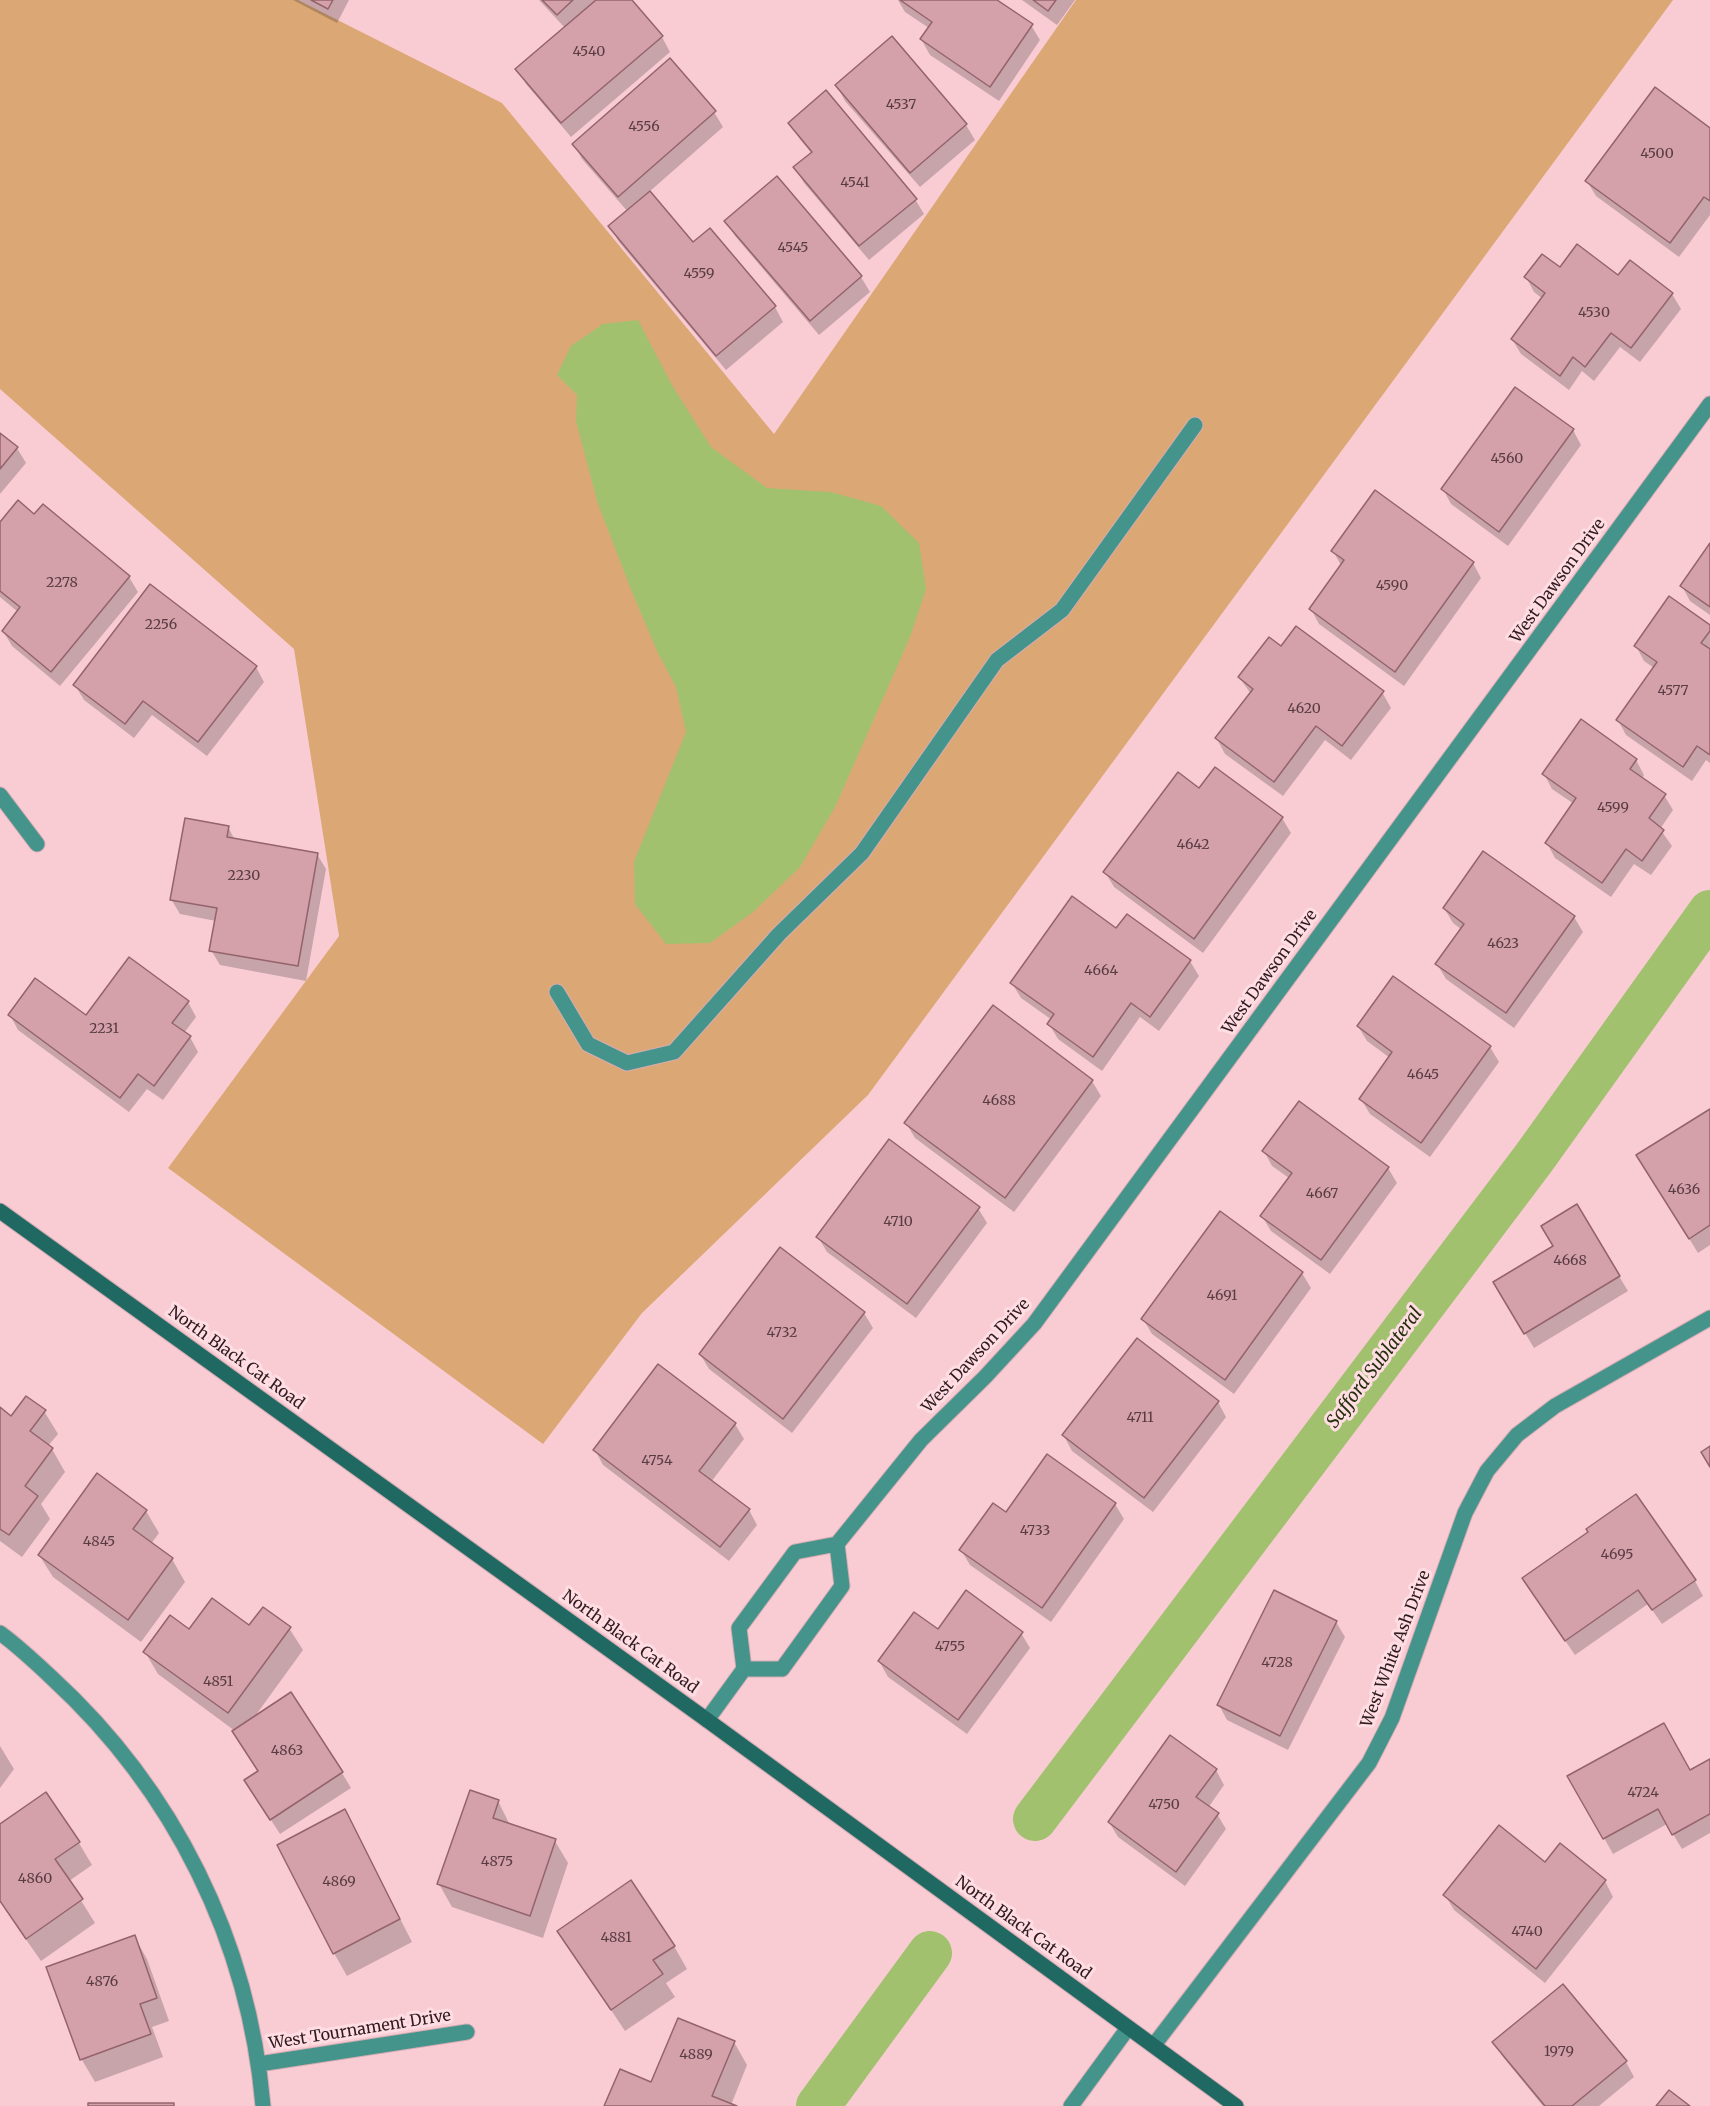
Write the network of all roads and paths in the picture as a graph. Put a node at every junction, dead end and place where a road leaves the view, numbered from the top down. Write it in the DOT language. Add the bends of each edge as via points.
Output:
graph roads {
  1 [pos="1710,404"];
  2 [pos="1195,425"];
  3 [pos="0,795"];
  4 [pos="37,844"];
  5 [pos="557,992"];
  6 [pos="0,1211"];
  7 [pos="1710,1318"];
  8 [pos="837,1544"];
  9 [pos="0,1633"];
  10 [pos="744,1669"];
  11 [pos="707,1720"];
  12 [pos="1128,2028"];
  13 [pos="467,2032"];
  14 [pos="1154,2045"];
  15 [pos="260,2064"];
  16 [pos="263,2106"];
  17 [pos="1071,2106"];
  18 [pos="1236,2106"];
  1 -- 8 [label="street, West Dawson Drive" via="1034,1324 921,1440"];
  2 -- 5 [label="street" via="1062,610 997,660 862,853 778,934 674,1052 627,1063 588,1044"];
  3 -- 4 [label="street"];
  6 -- 11 [label="main road, North Black Cat Road"];
  7 -- 14 [label="street, West White Ash Drive" via="1555,1406 1517,1435 1486,1471 1465,1513 1392,1718 1370,1763"];
  8 -- 10 [label="street" via="795,1552 739,1628"];
  8 -- 10 [label="street" via="842,1586 782,1669"];
  9 -- 15 [label="street, West Tournament Drive" via="81,1705 127,1757 167,1815 224,1929 245,1995"];
  10 -- 11 [label="street"];
  11 -- 12 [label="main road, North Black Cat Road"];
  12 -- 14 [label="main road, North Black Cat Road"];
  12 -- 17 [label="street"];
  13 -- 15 [label="street, West Tournament Drive"];
  14 -- 18 [label="main road, North Black Cat Road"];
  15 -- 16 [label="street, West Tournament Drive"];
}
